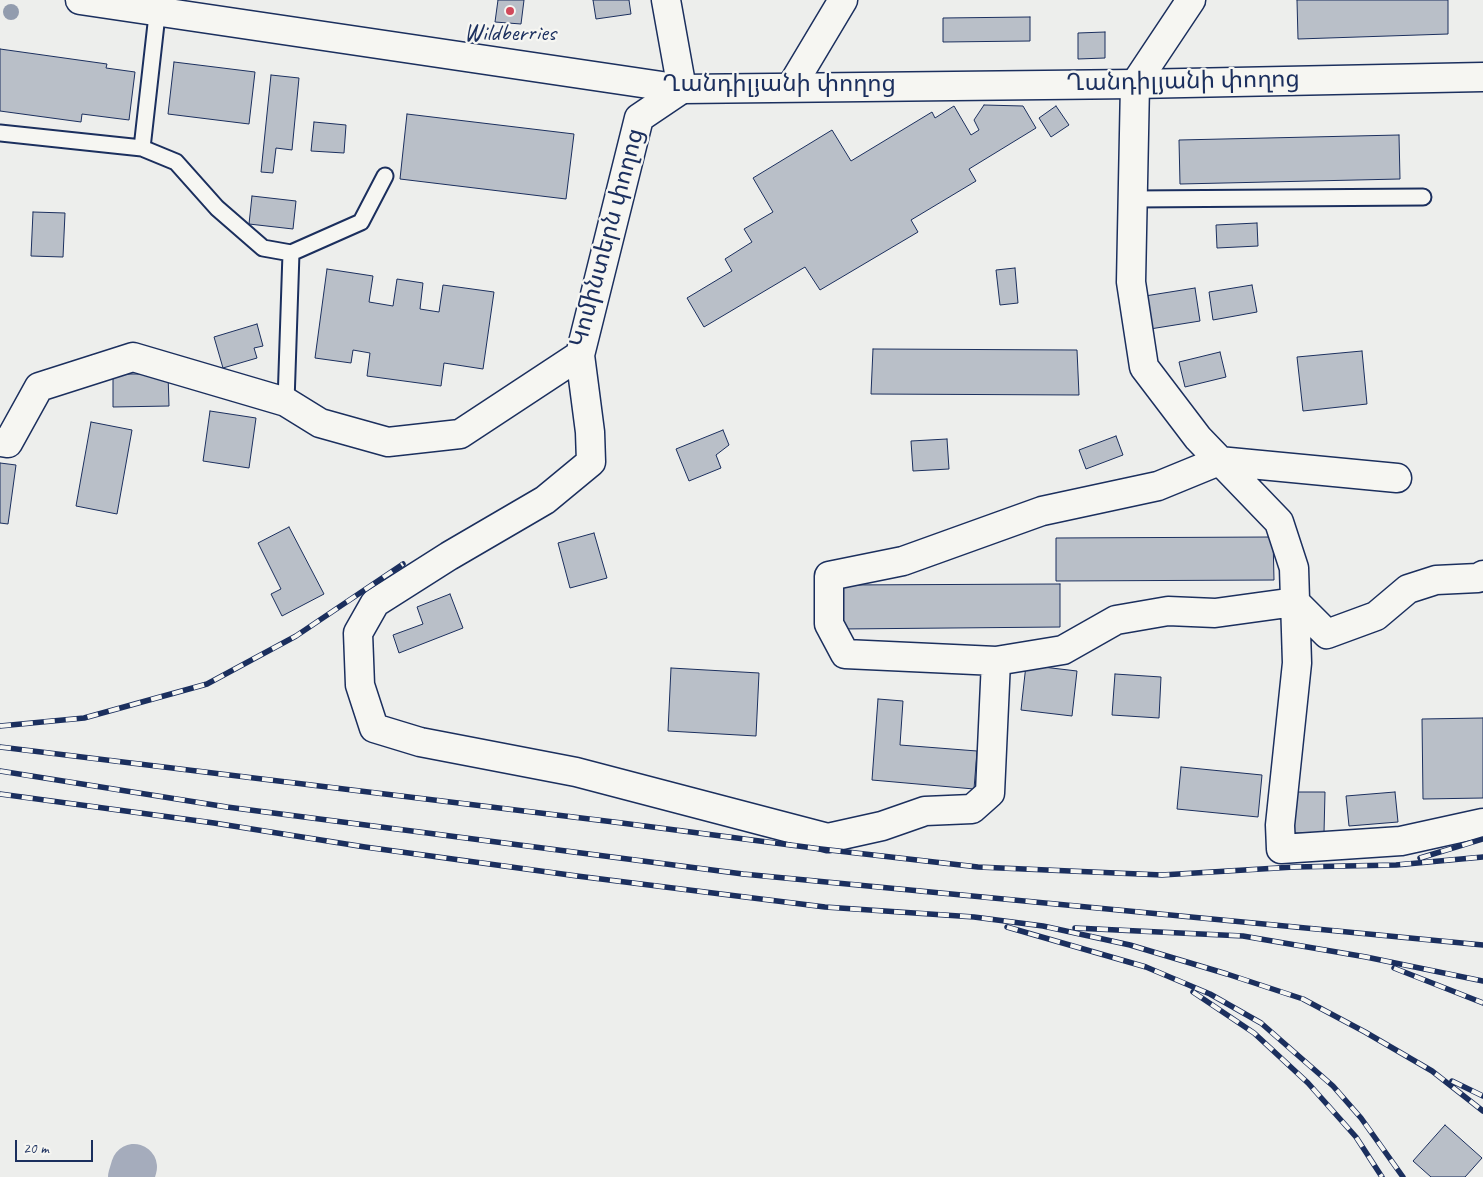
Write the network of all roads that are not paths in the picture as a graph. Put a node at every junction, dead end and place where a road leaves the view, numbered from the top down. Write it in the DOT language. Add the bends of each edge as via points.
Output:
graph roads {
  1 [pos="80,0"];
  2 [pos="666,0"];
  3 [pos="843,0"];
  4 [pos="1191,0"];
  5 [pos="158,6"];
  6 [pos="1483,77"];
  7 [pos="1135,84"];
  8 [pos="791,87"];
  9 [pos="682,89"];
  10 [pos="0,133"];
  11 [pos="142,148"];
  12 [pos="385,176"];
  13 [pos="1423,197"];
  14 [pos="1133,199"];
  15 [pos="291,253"];
  16 [pos="580,355"];
  17 [pos="286,402"];
  18 [pos="0,442"];
  19 [pos="1219,460"];
  20 [pos="1398,478"];
  21 [pos="1483,575"];
  22 [pos="1295,602"];
  23 [pos="996,661"];
  24 [pos="1483,823"];
  1 -- 5 [label="street, Ղանդիլյանի փողոց"];
  2 -- 9 [label="street"];
  3 -- 8 [label="street"];
  4 -- 7 [label="street"];
  5 -- 9 [label="street, Ղանդիլյանի փողոց"];
  5 -- 11 [label="lane"];
  6 -- 7 [label="street, Ղանդիլյանի փողոց"];
  7 -- 8 [label="street, Ղանդիլյանի փողոց"];
  7 -- 14 [label="street"];
  8 -- 9 [label="street, Ղանդիլյանի փողոց"];
  9 -- 16 [label="street, Կոմինտերն փողոց" via="639,118"];
  10 -- 11 [label="lane"];
  11 -- 15 [label="lane" via="176,162 217,208 263,248"];
  12 -- 15 [label="lane" via="361,222"];
  13 -- 14 [label="lane"];
  14 -- 19 [label="street" via="1131,282 1144,367 1198,438"];
  15 -- 17 [label="lane"];
  16 -- 17 [label="street, Կոմինտերն փողոց" via="460,434 388,442 320,423"];
  16 -- 23 [label="street" via="591,462 545,500 375,603 358,633 360,685 374,728 420,742 576,772 828,838 882,826 925,811 972,809 990,794"];
  17 -- 18 [label="street, Կոմինտերն փողոց" via="133,357 39,387 8,443"];
  19 -- 20 [label="street"];
  19 -- 22 [label="street" via="1279,522 1294,568"];
  19 -- 23 [label="street" via="1158,486 1042,511 903,561 829,576 829,624 845,654"];
  21 -- 22 [label="street" via="1436,580 1408,589 1376,616 1327,634"];
  22 -- 23 [label="street" via="1215,613 1168,612 1116,620 1063,650"];
  22 -- 24 [label="street" via="1297,663 1280,825 1281,848 1401,841"];
}
